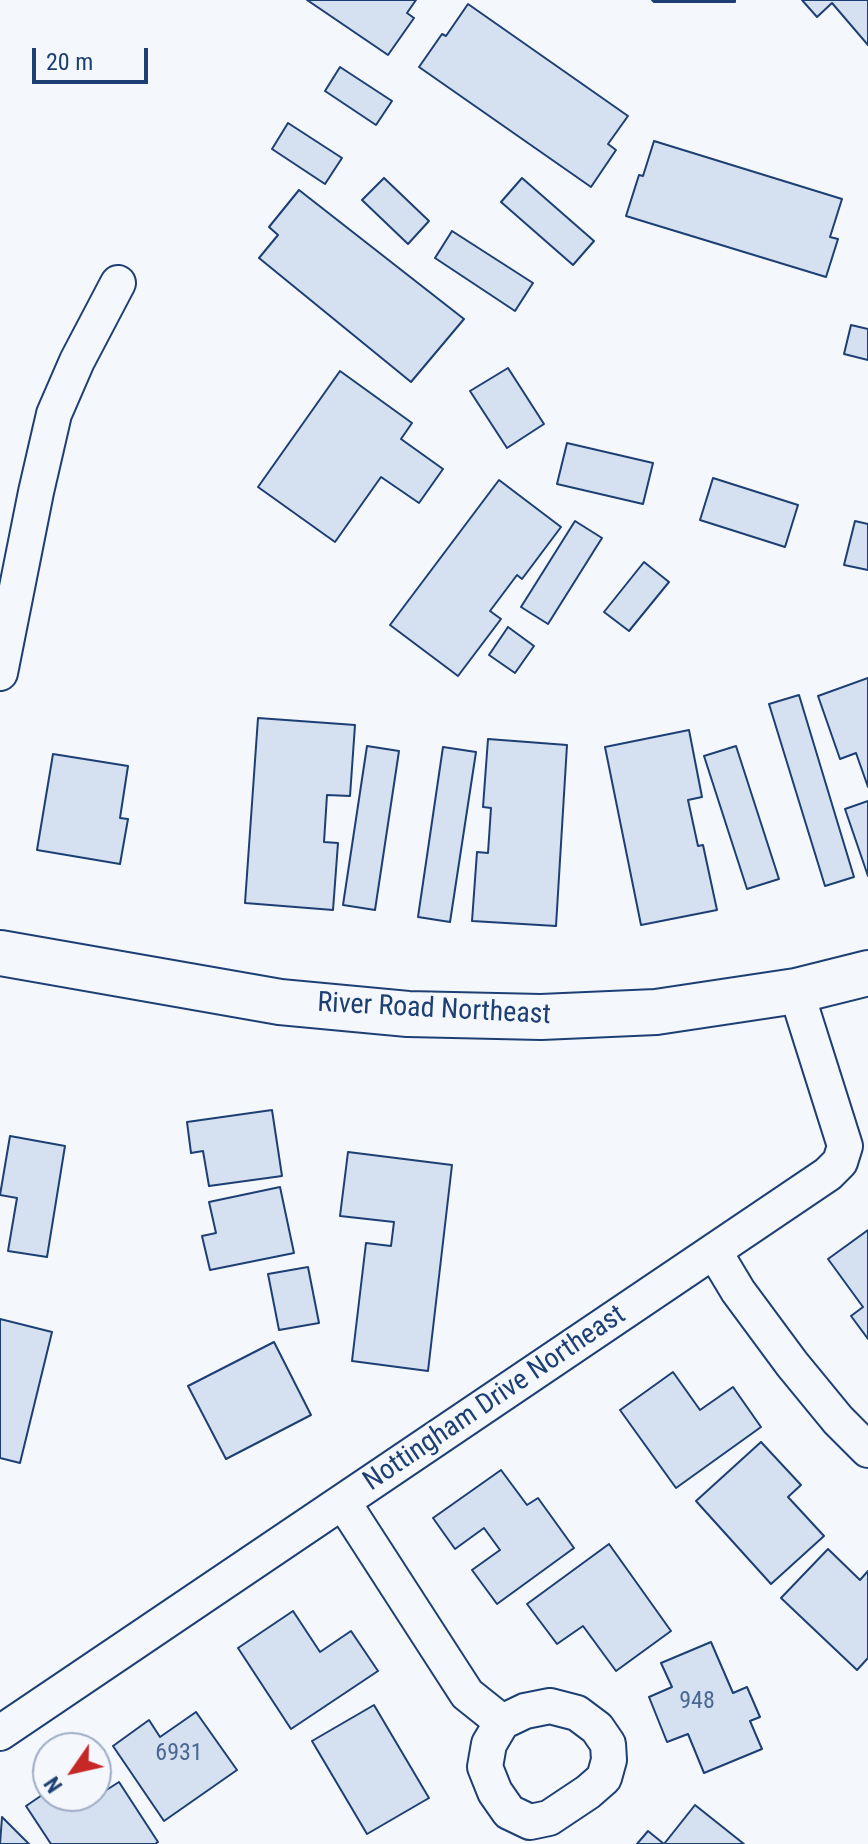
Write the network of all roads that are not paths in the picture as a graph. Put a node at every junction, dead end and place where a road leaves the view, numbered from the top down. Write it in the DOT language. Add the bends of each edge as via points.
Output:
graph roads {
  1 [pos="118,283"];
  2 [pos="0,673"];
  3 [pos="0,953"];
  4 [pos="868,973"];
  5 [pos="796,991"];
  6 [pos="714,1251"];
  7 [pos="868,1450"];
  8 [pos="343,1502"];
  9 [pos="502,1722"];
  10 [pos="0,1733"];
  1 -- 2 [label="street" via="54,414"];
  3 -- 5 [label="main road, River Road Northeast" via="280,1002 408,1014 541,1017 656,1012"];
  4 -- 5 [label="main road, River Road Northeast"];
  5 -- 6 [label="street, Nottingham Drive Northeast" via="845,1146 840,1162"];
  6 -- 7 [label="street" via="792,1364"];
  6 -- 8 [label="street, Nottingham Drive Northeast"];
  8 -- 9 [label="street" via="467,1694"];
  8 -- 10 [label="street, Nottingham Drive Northeast"];
}
